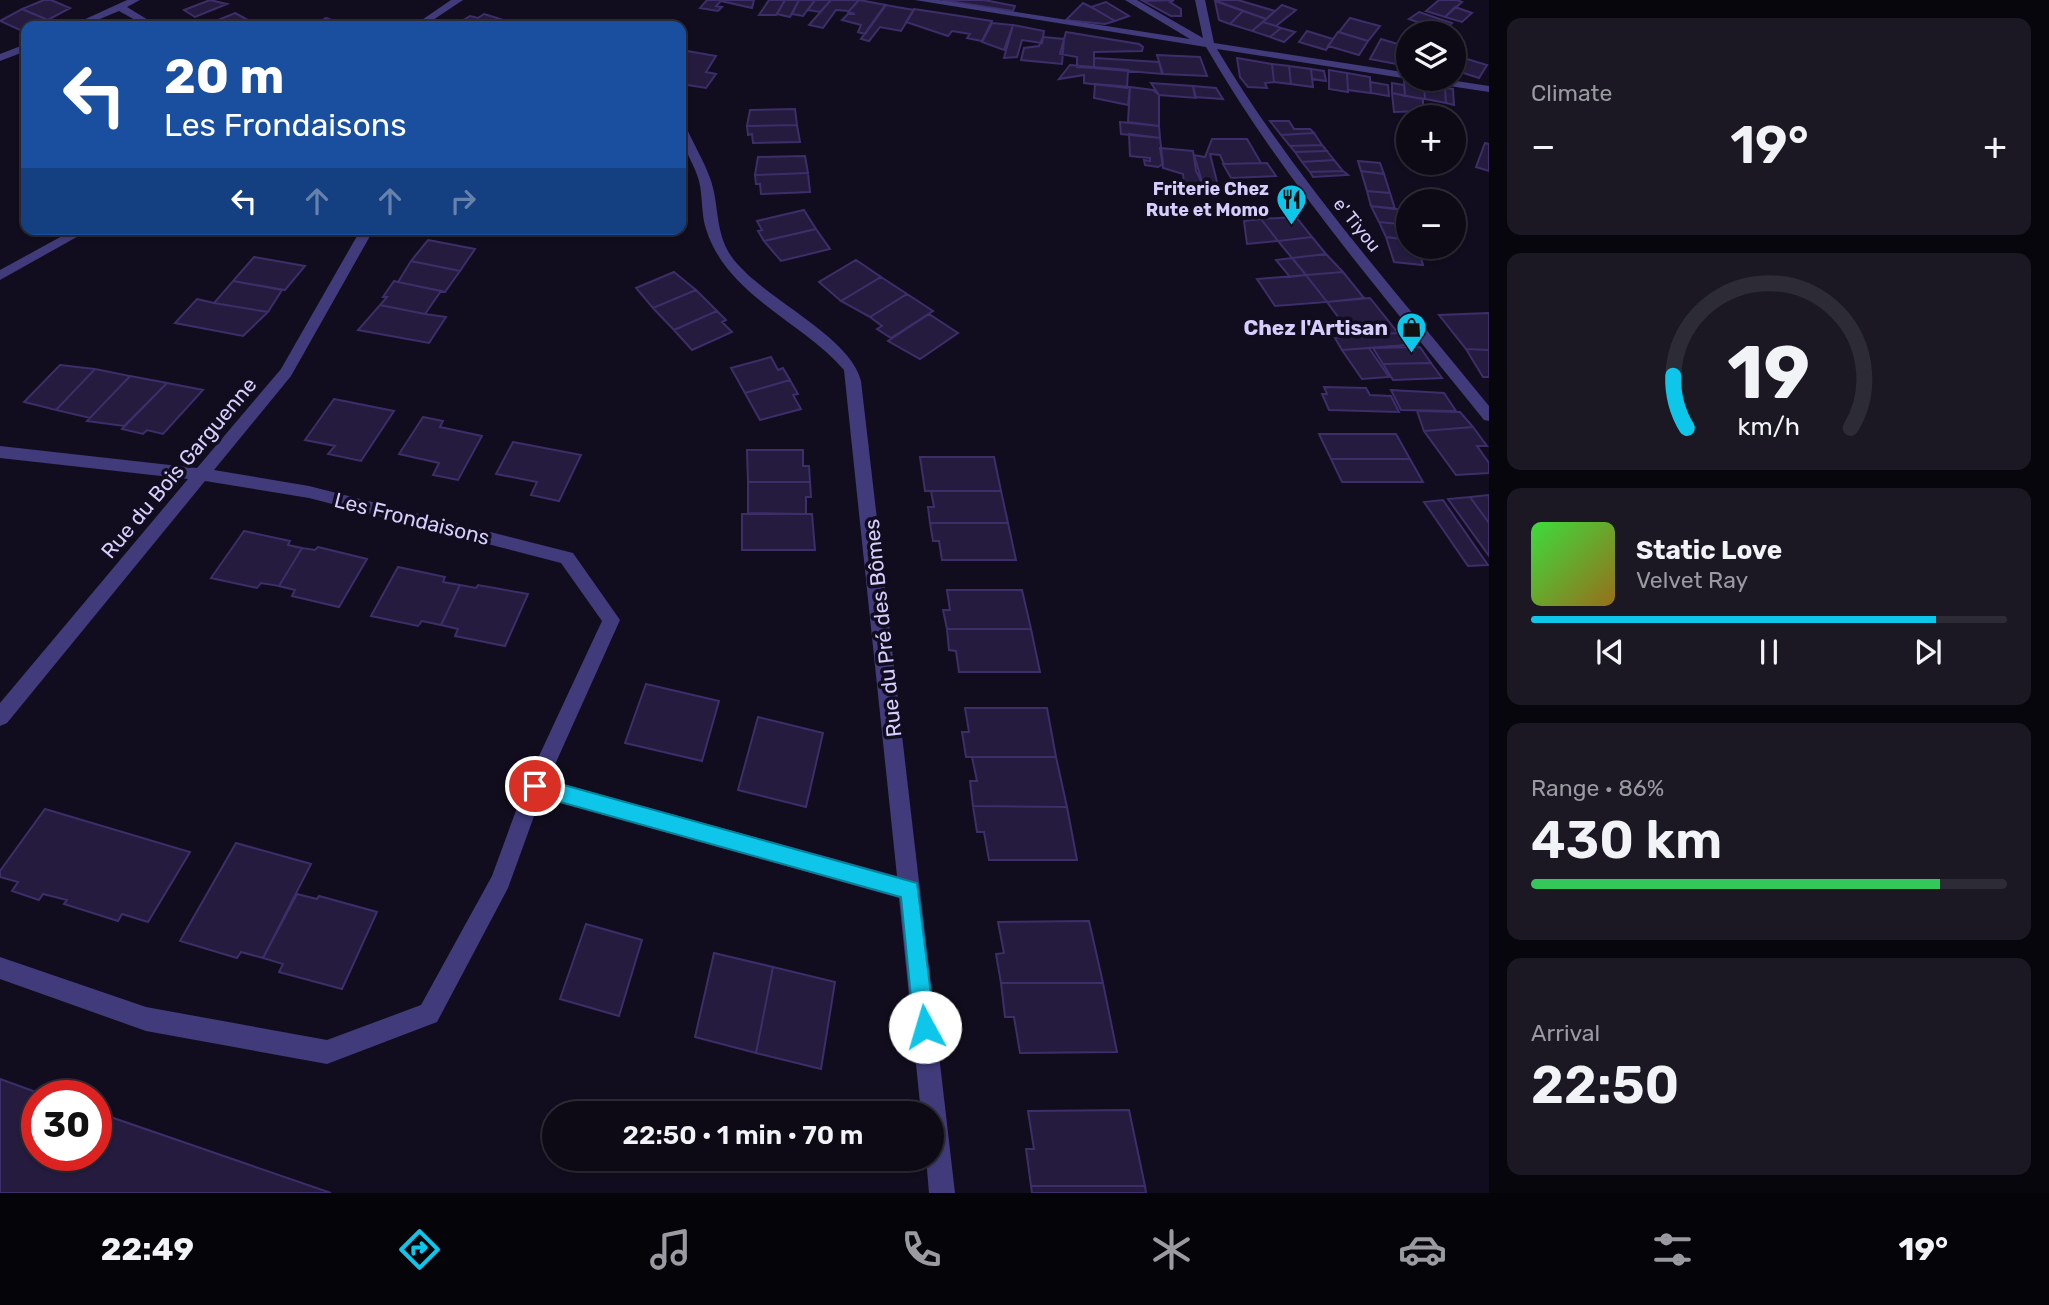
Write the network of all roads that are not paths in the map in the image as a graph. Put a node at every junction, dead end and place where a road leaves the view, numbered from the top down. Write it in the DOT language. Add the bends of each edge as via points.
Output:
graph roads {
  1 [pos="135,0"];
  2 [pos="458,0"];
  3 [pos="920,0"];
  4 [pos="1130,0"];
  5 [pos="1200,0"];
  6 [pos="120,7"];
  7 [pos="87,21"];
  8 [pos="144,21"];
  9 [pos="426,21"];
  10 [pos="1210,46"];
  11 [pos="21,49"];
  12 [pos="0,58"];
  13 [pos="1396,74"];
  14 [pos="1466,86"];
  15 [pos="1489,89"];
  16 [pos="686,140"];
  17 [pos="74,235"];
  18 [pos="365,235"];
  19 [pos="0,276"];
  20 [pos="1489,416"];
  21 [pos="0,452"];
  22 [pos="199,474"];
  23 [pos="0,717"];
  24 [pos="535,786"];
  25 [pos="910,890"];
  26 [pos="0,968"];
  27 [pos="942,1193"];
  1 -- 6 [label="street"];
  2 -- 9 [label="street"];
  3 -- 10 [label="street"];
  4 -- 10 [label="street"];
  5 -- 10 [label="street"];
  6 -- 7 [label="street"];
  6 -- 8 [label="street"];
  10 -- 13 [label="street"];
  10 -- 20 [label="street, e' Tiyou" via="1297,177"];
  11 -- 12 [label="street"];
  14 -- 15 [label="street"];
  16 -- 25 [label="street, Rue du Pré des Bômes" via="705,180 712,229 727,260 757,292 833,348 851,369"];
  17 -- 19 [label="street"];
  18 -- 22 [label="street, Rue du Bois Garguenne" via="286,372"];
  21 -- 22 [label="street, Les Frondaisons"];
  22 -- 23 [label="street, Rue du Bois Garguenne"];
  22 -- 24 [label="street, Les Frondaisons" via="309,492 567,558 611,620"];
  24 -- 25 [label="street"];
  24 -- 26 [label="street, Les Frondaisons" via="501,881 429,1014 327,1052 146,1019"];
  25 -- 27 [label="street, Rue du Pré des Bômes"];
}
